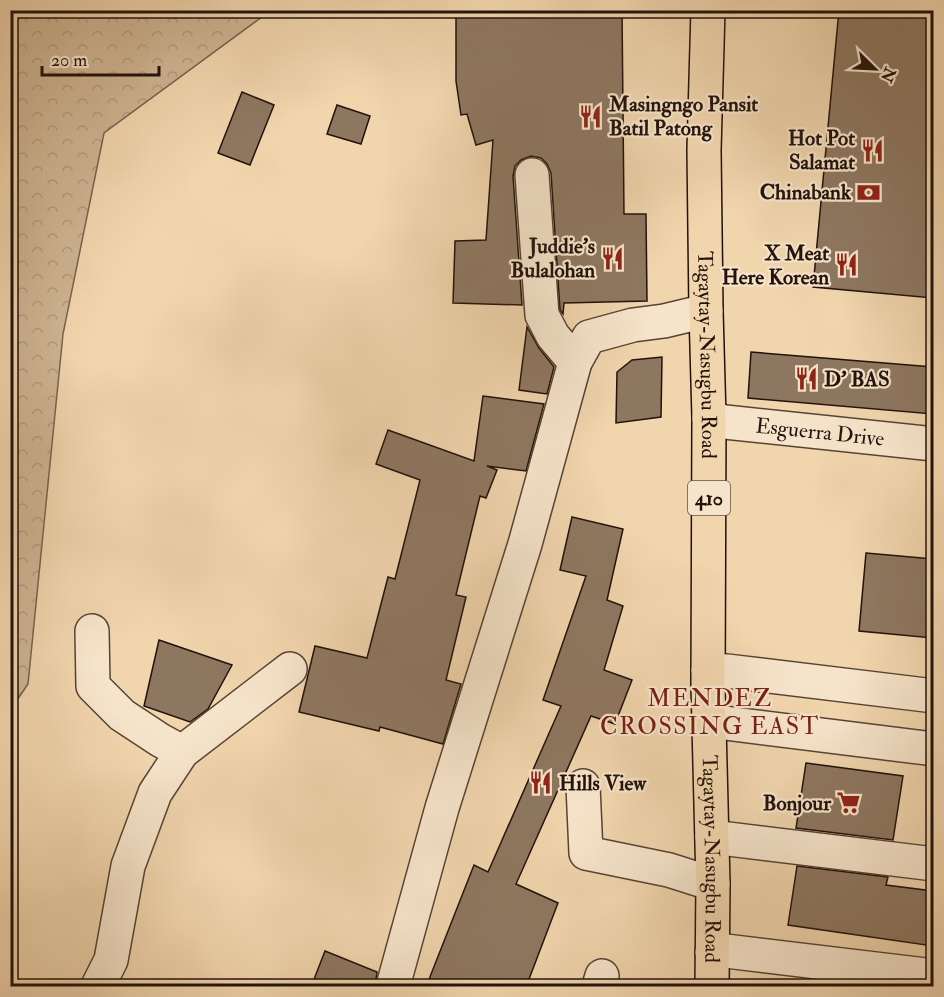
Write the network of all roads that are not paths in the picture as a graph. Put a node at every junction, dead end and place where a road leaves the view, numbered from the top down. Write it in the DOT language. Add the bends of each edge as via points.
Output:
graph roads {
  1 [pos="708,10"];
  2 [pos="532,175"];
  3 [pos="706,311"];
  4 [pos="575,362"];
  5 [pos="709,418"];
  6 [pos="933,444"];
  7 [pos="92,631"];
  8 [pos="290,669"];
  9 [pos="708,670"];
  10 [pos="933,696"];
  11 [pos="709,721"];
  12 [pos="933,749"];
  13 [pos="182,752"];
  14 [pos="583,786"];
  15 [pos="712,837"];
  16 [pos="933,864"];
  17 [pos="713,884"];
  18 [pos="712,952"];
  19 [pos="933,976"];
  20 [pos="98,987"];
  21 [pos="393,987"];
  22 [pos="712,987"];
  1 -- 3 [label="main road, Tagaytay-Nasugbu Road / 410" via="704,150"];
  2 -- 4 [label="street" via="542,315 553,336"];
  3 -- 4 [label="street" via="589,337"];
  3 -- 5 [label="main road, Tagaytay-Nasugbu Road / 410"];
  4 -- 21 [label="street" via="525,544 442,808"];
  5 -- 6 [label="street, Esguerra Drive"];
  5 -- 9 [label="main road, Tagaytay-Nasugbu Road / 410"];
  7 -- 13 [label="street" via="93,686 122,715"];
  8 -- 13 [label="street"];
  9 -- 10 [label="street"];
  9 -- 11 [label="main road, Tagaytay-Nasugbu Road / 410"];
  11 -- 12 [label="street"];
  11 -- 15 [label="main road, Tagaytay-Nasugbu Road / 410"];
  13 -- 20 [label="street" via="155,793 128,866 111,960"];
  14 -- 17 [label="street" via="586,853 669,870"];
  15 -- 16 [label="street"];
  15 -- 17 [label="main road, Tagaytay-Nasugbu Road / 410"];
  17 -- 18 [label="main road, Tagaytay-Nasugbu Road / 410"];
  18 -- 19 [label="street"];
  18 -- 22 [label="main road, Tagaytay-Nasugbu Road / 410"];
}
